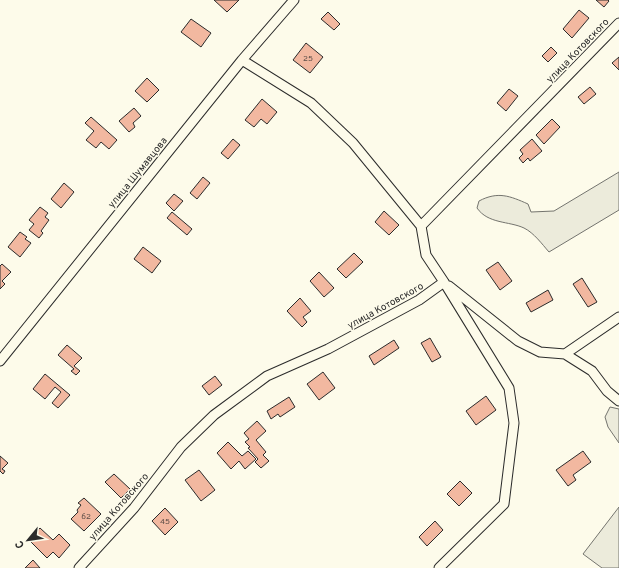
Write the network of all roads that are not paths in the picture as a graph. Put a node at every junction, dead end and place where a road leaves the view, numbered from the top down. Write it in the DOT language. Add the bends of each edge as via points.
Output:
graph roads {
  1 [pos="294,0"];
  2 [pos="619,23"];
  3 [pos="242,60"];
  4 [pos="421,226"];
  5 [pos="444,282"];
  6 [pos="619,317"];
  7 [pos="565,354"];
  8 [pos="0,361"];
  9 [pos="619,401"];
  10 [pos="78,568"];
  11 [pos="439,568"];
  1 -- 3 [label="street, улица Шумавцова"];
  2 -- 4 [label="street, улица Котовского"];
  3 -- 4 [label="street" via="311,103 353,143"];
  3 -- 8 [label="street, улица Шумавцова"];
  4 -- 5 [label="street" via="426,255"];
  5 -- 7 [label="street" via="518,341 540,352"];
  5 -- 10 [label="street, улица Котовского" via="419,300 328,349 267,376 214,415 181,447 134,508"];
  5 -- 11 [label="street" via="509,388 514,423 504,504"];
  6 -- 7 [label="street"];
  7 -- 9 [label="street" via="592,371 607,391"];
}
